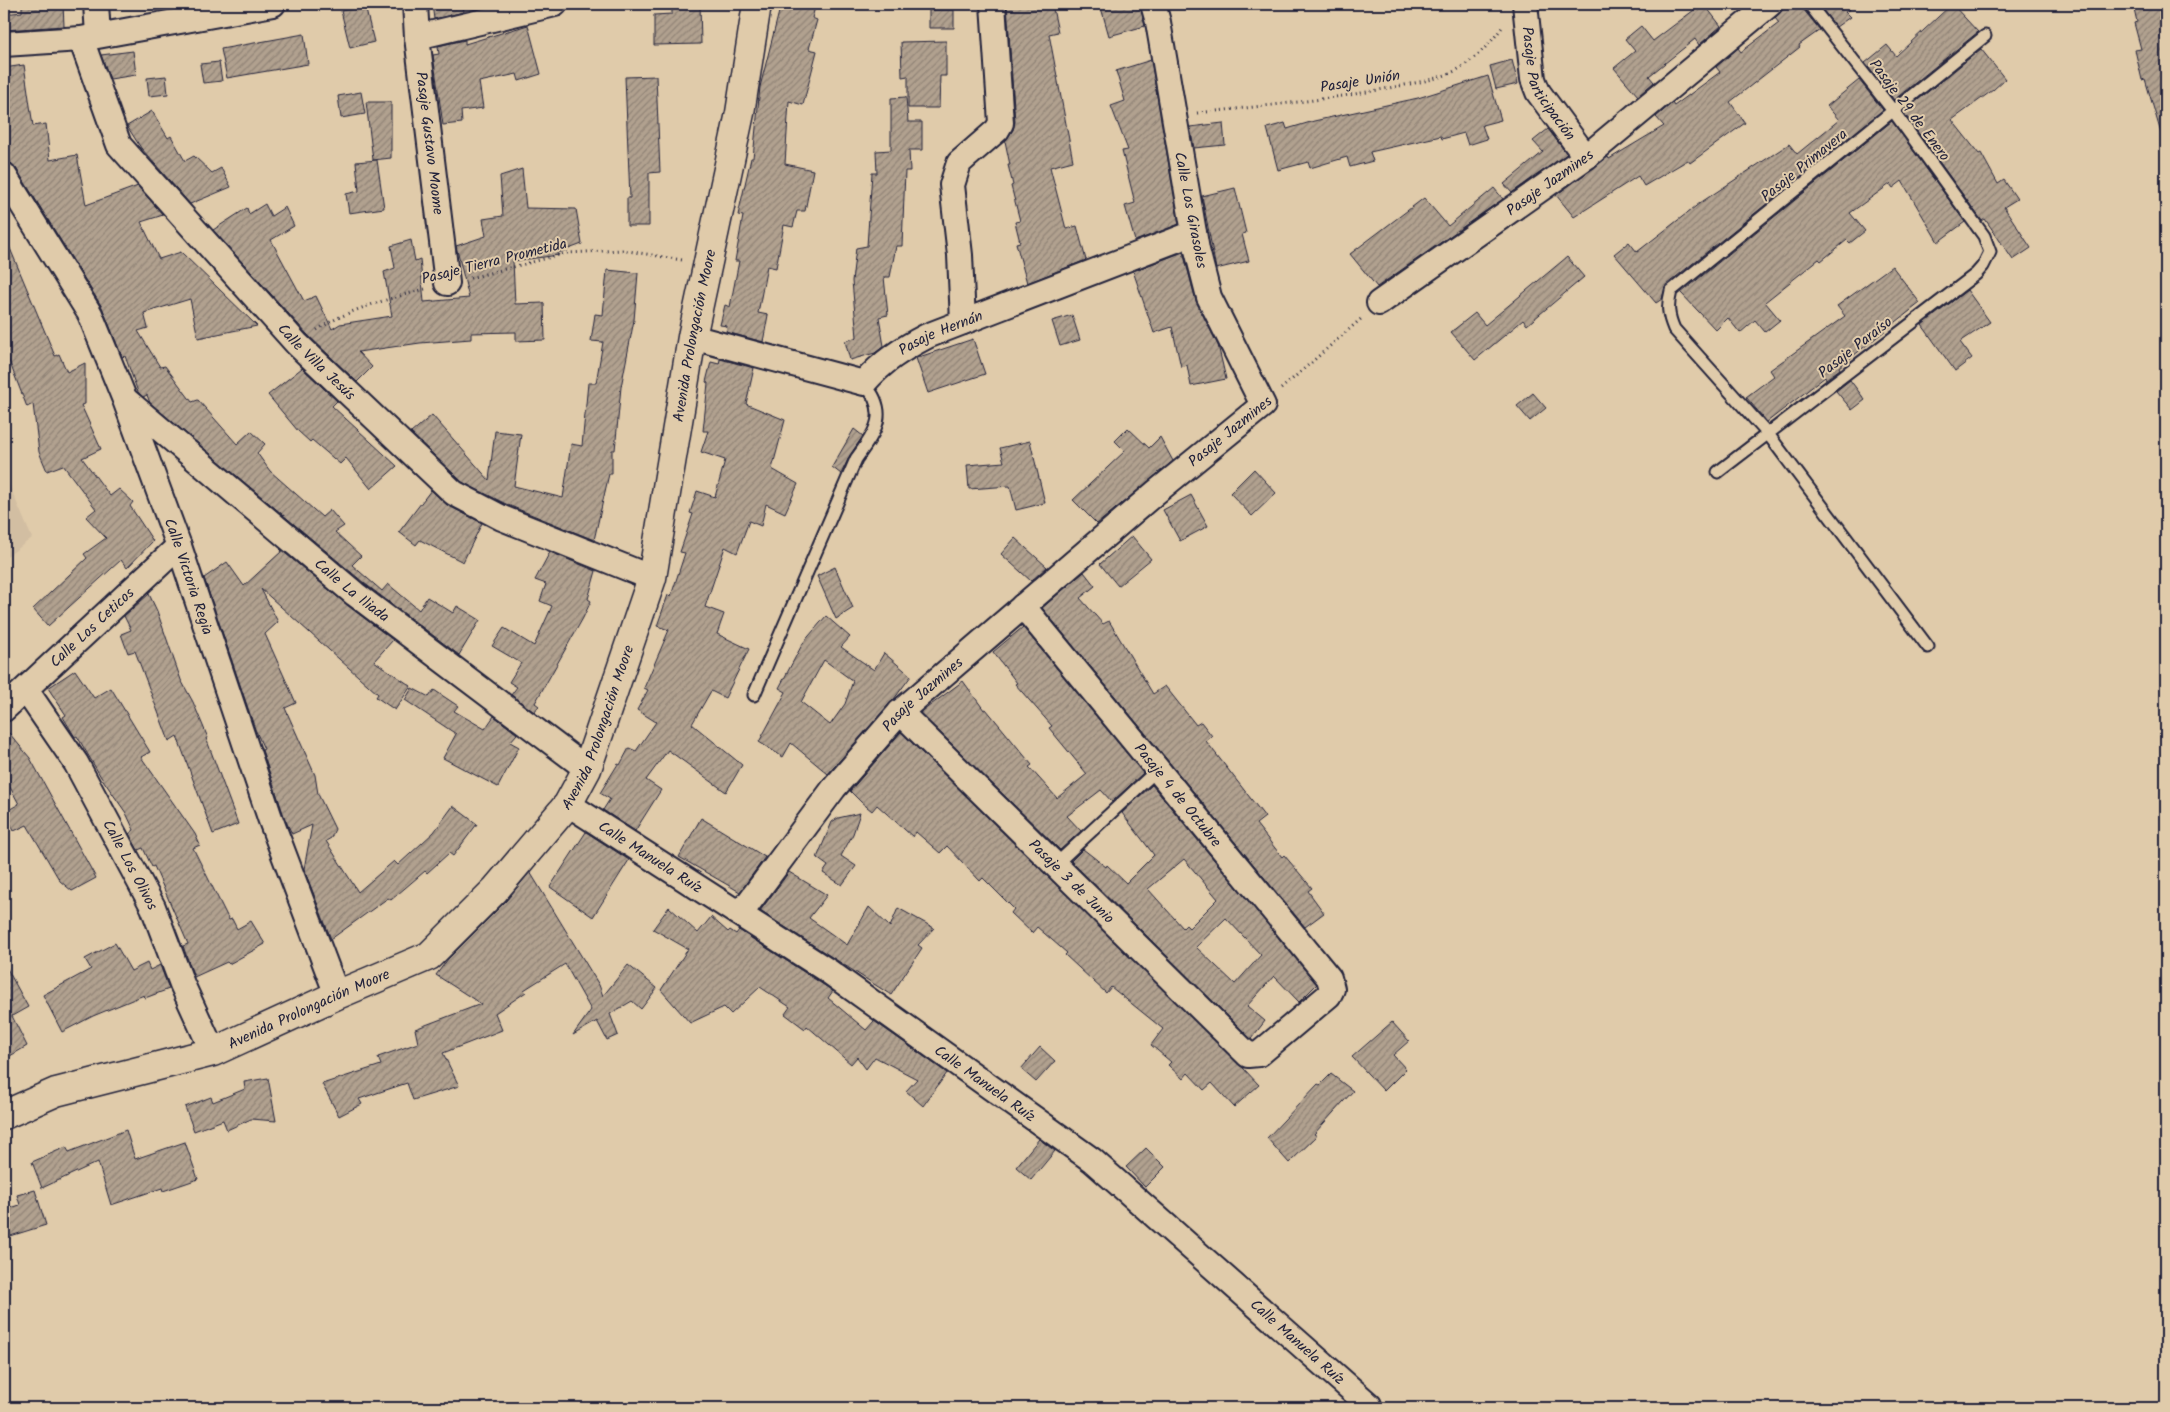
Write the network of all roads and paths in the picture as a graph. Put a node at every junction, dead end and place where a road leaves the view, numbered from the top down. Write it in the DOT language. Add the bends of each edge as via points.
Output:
graph roads {
  1 [pos="96,4"];
  2 [pos="273,4"];
  3 [pos="415,4"];
  4 [pos="554,4"];
  5 [pos="757,4"];
  6 [pos="992,4"];
  7 [pos="1153,4"];
  8 [pos="1525,4"];
  9 [pos="1770,4"];
  10 [pos="1809,4"];
  11 [pos="1508,19"];
  12 [pos="1985,36"];
  13 [pos="89,37"];
  14 [pos="416,37"];
  15 [pos="4,44"];
  16 [pos="1894,112"];
  17 [pos="1174,115"];
  18 [pos="1586,157"];
  19 [pos="4,175"];
  20 [pos="1194,233"];
  21 [pos="1984,236"];
  22 [pos="707,264"];
  23 [pos="447,283"];
  24 [pos="1379,304"];
  25 [pos="963,322"];
  26 [pos="692,337"];
  27 [pos="297,344"];
  28 [pos="864,383"];
  29 [pos="125,400"];
  30 [pos="1263,405"];
  31 [pos="1768,434"];
  32 [pos="1718,472"];
  33 [pos="180,546"];
  34 [pos="652,578"];
  35 [pos="1023,606"];
  36 [pos="1928,647"];
  37 [pos="26,690"];
  38 [pos="754,696"];
  39 [pos="4,708"];
  40 [pos="900,712"];
  41 [pos="587,769"];
  42 [pos="1157,770"];
  43 [pos="568,804"];
  44 [pos="1055,865"];
  45 [pos="741,913"];
  46 [pos="337,994"];
  47 [pos="213,1052"];
  48 [pos="1243,1052"];
  49 [pos="4,1115"];
  50 [pos="1370,1405"];
  1 -- 13 [label="street, Calle Villa Jesús"];
  2 -- 13 [label="street"];
  3 -- 14 [label="street, Pasaje Gustavo Moome"];
  4 -- 14 [label="street"];
  5 -- 22 [label="street, Avenida Prolongación Moore" via="740,113"];
  6 -- 25 [label="street" via="1001,123 959,163 952,184"];
  7 -- 17 [label="street, Calle Los Girasoles"];
  8 -- 18 [label="street, Pasaje Participación" via="1532,79"];
  9 -- 18 [label="street, Pasaje Jazmines"];
  10 -- 16 [label="lane, Pasaje 29 de Enero"];
  11 -- 17 [label="path, Pasaje Unión" via="1492,42 1459,69 1421,82 1368,93"];
  12 -- 16 [label="lane, Pasaje Primavera"];
  13 -- 15 [label="street"];
  13 -- 27 [label="street, Calle Villa Jesús" via="119,145"];
  14 -- 23 [label="street, Pasaje Gustavo Moome"];
  16 -- 21 [label="lane, Pasaje 29 de Enero"];
  16 -- 31 [label="lane, Pasaje Primavera" via="1671,291 1667,304 1674,329"];
  17 -- 20 [label="street, Calle Los Girasoles"];
  18 -- 24 [label="street, Pasaje Jazmines"];
  19 -- 29 [label="street, Calle Victoria Regia" via="90,314"];
  20 -- 25 [label="street, Pasaje Hernán"];
  20 -- 30 [label="street, Calle Los Girasoles" via="1209,297"];
  21 -- 31 [label="lane, Pasaje Paraíso" via="1990,252 1976,274"];
  22 -- 23 [label="path, Pasaje Tierra Prometida" via="622,250 576,253"];
  22 -- 26 [label="street, Avenida Prolongación Moore"];
  23 -- 27 [label="path, Pasaje Tierra Prometida" via="331,320"];
  24 -- 30 [label="path, Pasaje Jazmines"];
  25 -- 28 [label="street, Pasaje Hernán" via="898,352 878,366"];
  26 -- 28 [label="street"];
  26 -- 34 [label="street, Avenida Prolongación Moore"];
  27 -- 34 [label="street, Calle Villa Jesús" via="454,493 502,518"];
  28 -- 38 [label="lane" via="876,396 875,432 856,459"];
  29 -- 33 [label="street, Calle Victoria Regia"];
  29 -- 41 [label="street, Calle La Iliada" via="355,594"];
  30 -- 35 [label="street, Pasaje Jazmines"];
  31 -- 32 [label="lane, Pasaje Paraíso"];
  31 -- 36 [label="lane"];
  33 -- 37 [label="street, Calle Los Ceticos"];
  33 -- 46 [label="street, Calle Victoria Regia" via="270,818"];
  34 -- 41 [label="street, Avenida Prolongación Moore"];
  35 -- 40 [label="street, Pasaje Jazmines"];
  35 -- 42 [label="street, Pasaje 4 de Octubre"];
  37 -- 39 [label="street, Calle Los Ceticos"];
  37 -- 47 [label="street, Calle Los Olivos" via="76,763 152,907"];
  40 -- 44 [label="street, Pasaje 3 de Junio"];
  40 -- 45 [label="street, Pasaje Jazmines" via="834,788"];
  41 -- 43 [label="street, Avenida Prolongación Moore"];
  42 -- 44 [label="lane"];
  42 -- 48 [label="street, Pasaje 4 de Octubre" via="1332,984 1329,994 1259,1054"];
  43 -- 45 [label="street, Calle Manuela Ruíz"];
  43 -- 46 [label="street, Avenida Prolongación Moore" via="495,890 429,956"];
  44 -- 48 [label="street, Pasaje 3 de Junio"];
  45 -- 50 [label="street, Calle Manuela Ruíz" via="828,971 1092,1160"];
  46 -- 47 [label="street, Avenida Prolongación Moore"];
  47 -- 49 [label="street, Avenida Prolongación Moore" via="56,1092"];
}
